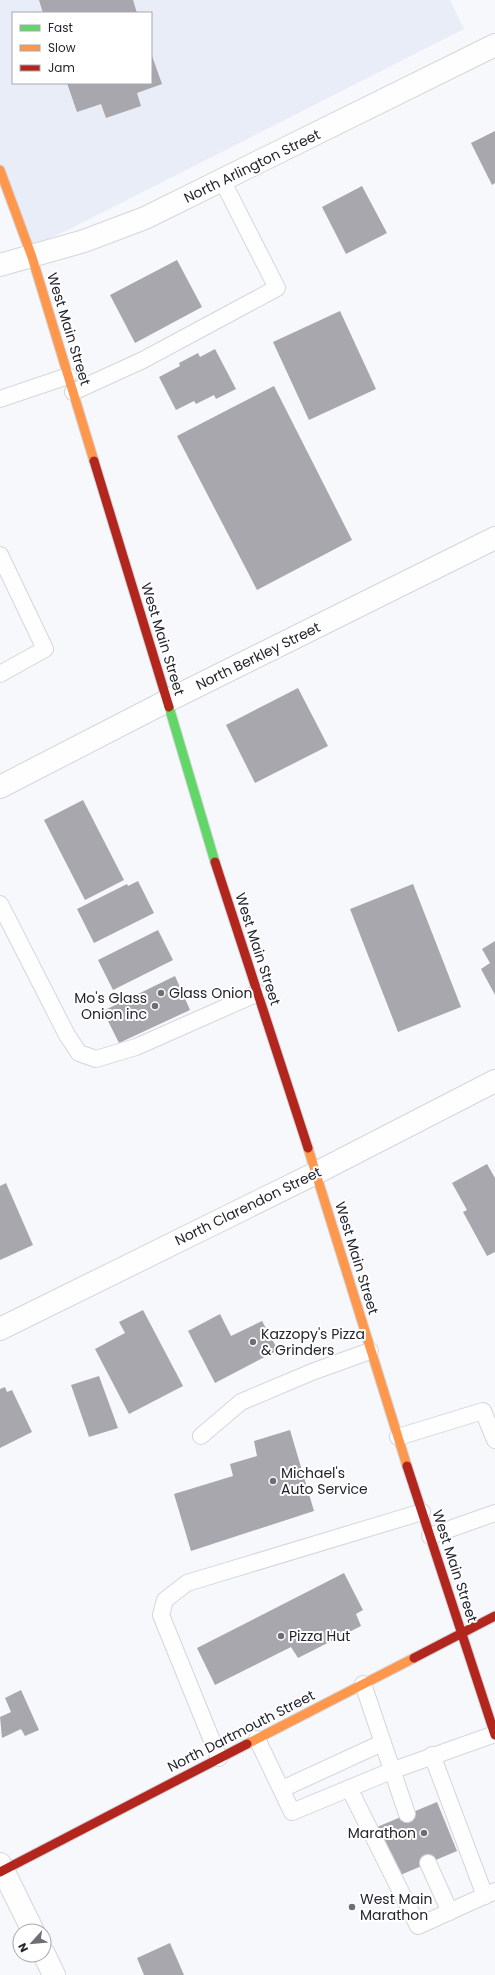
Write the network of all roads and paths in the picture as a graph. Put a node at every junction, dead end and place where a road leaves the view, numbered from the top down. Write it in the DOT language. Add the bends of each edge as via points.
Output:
graph roads {
  1 [pos="495,45"];
  2 [pos="0,170"];
  3 [pos="222,180"];
  4 [pos="32,257"];
  5 [pos="0,265"];
  6 [pos="68,376"];
  7 [pos="73,392"];
  8 [pos="0,399"];
  9 [pos="495,538"];
  10 [pos="0,555"];
  11 [pos="0,674"];
  12 [pos="167,701"];
  13 [pos="0,786"];
  14 [pos="0,904"];
  15 [pos="258,993"];
  16 [pos="495,1081"];
  17 [pos="316,1173"];
  18 [pos="0,1329"];
  19 [pos="370,1351"];
  20 [pos="201,1436"];
  21 [pos="398,1437"];
  22 [pos="495,1440"];
  23 [pos="422,1512"];
  24 [pos="495,1513"];
  25 [pos="430,1536"];
  26 [pos="495,1616"];
  27 [pos="462,1632"];
  28 [pos="363,1684"];
  29 [pos="495,1734"];
  30 [pos="257,1739"];
  31 [pos="382,1743"];
  32 [pos="432,1755"];
  33 [pos="219,1758"];
  34 [pos="391,1771"];
  35 [pos="349,1788"];
  36 [pos="282,1789"];
  37 [pos="407,1814"];
  38 [pos="428,1863"];
  39 [pos="1,1869"];
  40 [pos="490,1893"];
  41 [pos="450,1912"];
  42 [pos="29,1923"];
  43 [pos="48,1963"];
  44 [pos="54,1975"];
  1 -- 3 [label="street, North Arlington Street"];
  2 -- 4 [label="main road, West Main Street"];
  3 -- 4 [label="street, North Arlington Street" via="145,218"];
  3 -- 7 [label="lane" via="277,288 143,360"];
  4 -- 5 [label="street, North Arlington Street"];
  4 -- 6 [label="main road, West Main Street"];
  6 -- 7 [label="main road, West Main Street"];
  6 -- 8 [label="lane"];
  7 -- 12 [label="main road, West Main Street"];
  9 -- 12 [label="street, North Berkley Street"];
  10 -- 11 [label="lane" via="45,649"];
  12 -- 13 [label="street, North Berkley Street"];
  12 -- 15 [label="main road, West Main Street" via="205,831"];
  14 -- 15 [label="lane" via="67,1035 79,1053 96,1059 136,1048"];
  15 -- 17 [label="main road, West Main Street"];
  16 -- 17 [label="street, North Clarendon Street"];
  17 -- 18 [label="street, North Clarendon Street"];
  17 -- 19 [label="main road, West Main Street"];
  19 -- 20 [label="lane" via="241,1402"];
  19 -- 21 [label="main road, West Main Street"];
  21 -- 22 [label="lane" via="483,1411"];
  21 -- 23 [label="main road, West Main Street"];
  23 -- 25 [label="main road, West Main Street"];
  23 -- 33 [label="lane" via="186,1583 165,1600 161,1615"];
  24 -- 25 [label="lane"];
  25 -- 27 [label="main road, West Main Street"];
  26 -- 27 [label="main road, North Dartmouth Street"];
  27 -- 28 [label="main road, North Dartmouth Street"];
  27 -- 29 [label="main road, West Main Street"];
  28 -- 30 [label="main road, North Dartmouth Street"];
  28 -- 31 [label="lane"];
  29 -- 32 [label="lane"];
  30 -- 33 [label="main road, North Dartmouth Street"];
  30 -- 36 [label="lane"];
  31 -- 34 [label="lane"];
  31 -- 36 [label="lane"];
  32 -- 34 [label="lane"];
  32 -- 40 [label="lane"];
  33 -- 39 [label="main road, North Dartmouth Street"];
  34 -- 35 [label="lane"];
  34 -- 37 [label="lane"];
  35 -- 36 [label="lane" via="292,1812"];
  35 -- 41 [label="lane" via="418,1926"];
  38 -- 41 [label="lane"];
  39 -- 42 [label="street"];
  40 -- 41 [label="lane"];
  43 -- 44 [label="street"];
}
